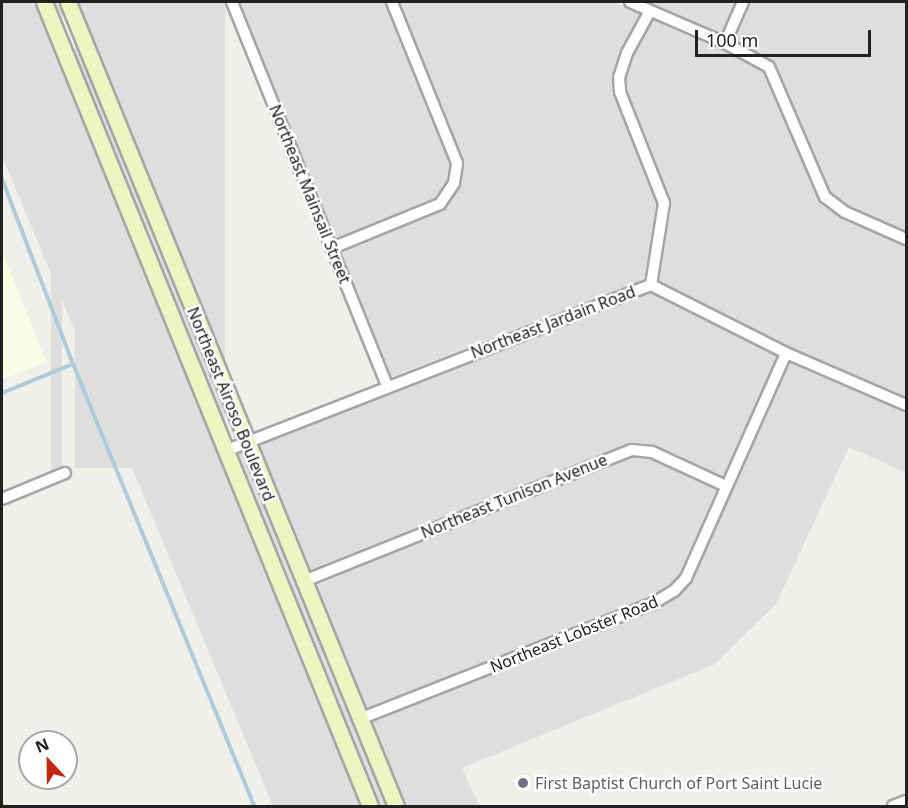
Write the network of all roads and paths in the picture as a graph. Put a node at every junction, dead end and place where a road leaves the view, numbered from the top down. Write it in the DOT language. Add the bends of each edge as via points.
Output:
graph roads {
  1 [pos="44,2"];
  2 [pos="68,2"];
  3 [pos="231,2"];
  4 [pos="392,2"];
  5 [pos="630,2"];
  6 [pos="743,2"];
  7 [pos="650,11"];
  8 [pos="724,43"];
  9 [pos="906,239"];
  10 [pos="332,248"];
  11 [pos="651,285"];
  12 [pos="786,353"];
  13 [pos="387,386"];
  14 [pos="906,405"];
  15 [pos="246,443"];
  16 [pos="225,451"];
  17 [pos="65,473"];
  18 [pos="726,486"];
  19 [pos="2,499"];
  20 [pos="304,582"];
  21 [pos="362,718"];
  22 [pos="906,801"];
  23 [pos="370,807"];
  24 [pos="396,807"];
  25 [pos="893,807"];
  1 -- 16 [label="main road, Northeast Airoso Boulevard"];
  2 -- 15 [label="main road, Northeast Airoso Boulevard"];
  3 -- 10 [label="street, Northeast Mainsail Street"];
  4 -- 10 [label="street" via="456,163 454,183 440,204"];
  5 -- 7 [label="street"];
  6 -- 8 [label="street"];
  7 -- 8 [label="street"];
  7 -- 11 [label="street" via="627,52 619,77 620,92 663,203"];
  8 -- 9 [label="street" via="763,62 773,74 825,197 845,212"];
  10 -- 13 [label="street, Northeast Mainsail Street"];
  11 -- 12 [label="street, Northeast Jardain Road"];
  11 -- 13 [label="street, Northeast Jardain Road"];
  12 -- 14 [label="street, Northeast Jardain Road"];
  12 -- 18 [label="street, Northeast Lobster Road"];
  13 -- 15 [label="street, Northeast Jardain Road"];
  15 -- 16 [label="street, Northeast Jardain Road"];
  15 -- 20 [label="main road, Northeast Airoso Boulevard"];
  16 -- 23 [label="main road, Northeast Airoso Boulevard"];
  17 -- 19 [label="street"];
  18 -- 20 [label="street, Northeast Tunison Avenue" via="652,452 632,450"];
  18 -- 21 [label="street, Northeast Lobster Road" via="686,578 667,597"];
  20 -- 21 [label="main road, Northeast Airoso Boulevard"];
  21 -- 24 [label="main road, Northeast Airoso Boulevard"];
  22 -- 25 [label="street"];
}
